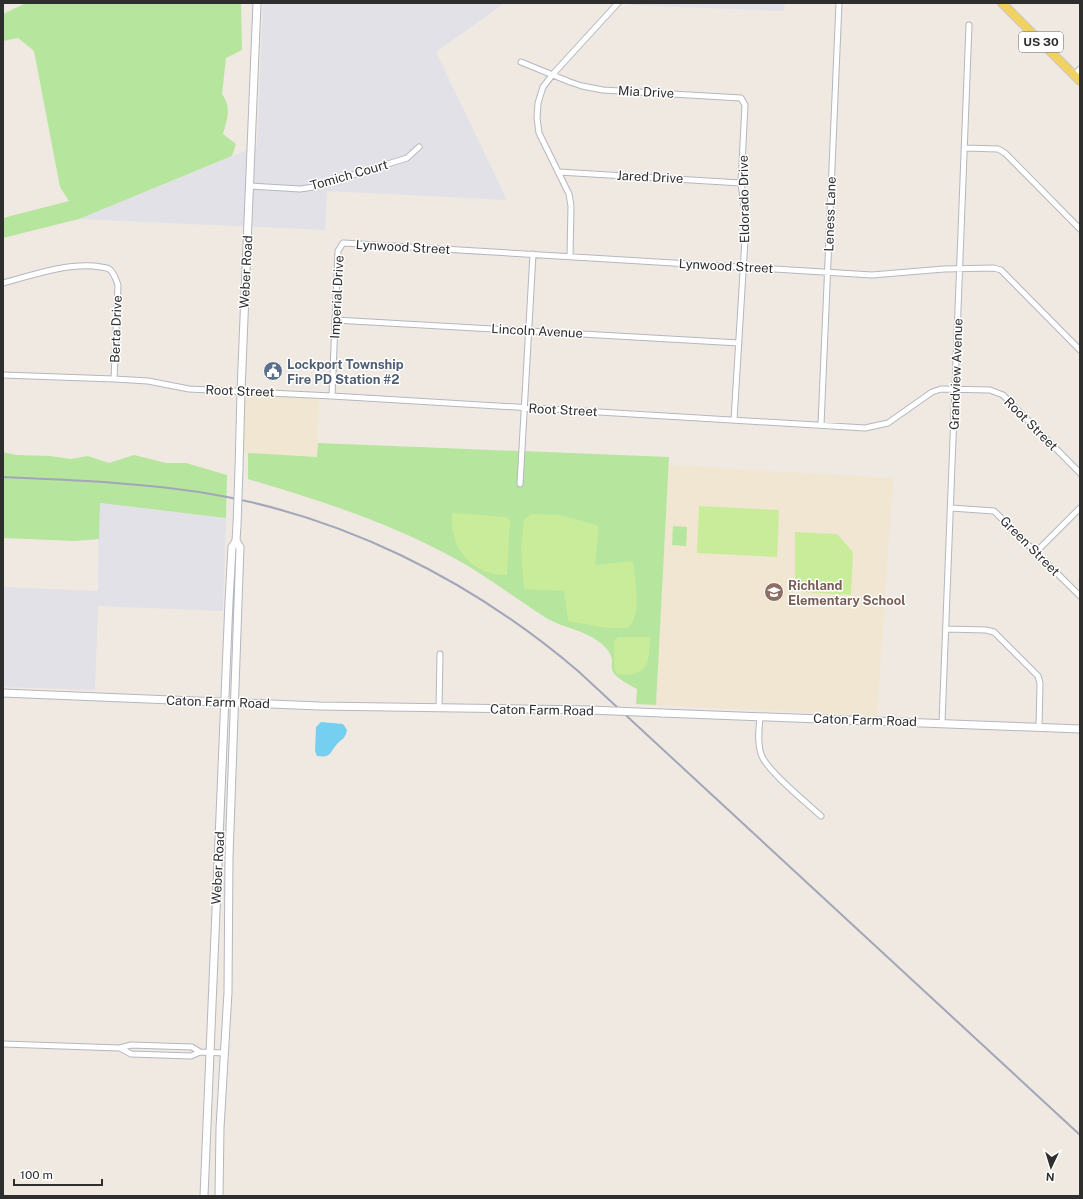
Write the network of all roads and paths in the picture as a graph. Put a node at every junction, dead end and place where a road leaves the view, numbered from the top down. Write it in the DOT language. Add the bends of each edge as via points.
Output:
graph roads {
  1 [pos="257,3"];
  2 [pos="618,3"];
  3 [pos="839,3"];
  4 [pos="1002,3"];
  5 [pos="969,25"];
  6 [pos="521,62"];
  7 [pos="1080,69"];
  8 [pos="553,74"];
  9 [pos="1074,75"];
  10 [pos="1080,81"];
  11 [pos="741,98"];
  12 [pos="419,147"];
  13 [pos="965,148"];
  14 [pos="559,172"];
  15 [pos="741,183"];
  16 [pos="250,186"];
  17 [pos="1080,230"];
  18 [pos="341,246"];
  19 [pos="533,254"];
  20 [pos="570,256"];
  21 [pos="744,267"];
  22 [pos="960,269"];
  23 [pos="828,272"];
  24 [pos="3,283"];
  25 [pos="335,320"];
  26 [pos="528,331"];
  27 [pos="739,343"];
  28 [pos="1080,350"];
  29 [pos="3,375"];
  30 [pos="114,379"];
  31 [pos="955,389"];
  32 [pos="241,391"];
  33 [pos="332,396"];
  34 [pos="524,408"];
  35 [pos="734,420"];
  36 [pos="822,425"];
  37 [pos="1080,473"];
  38 [pos="520,484"];
  39 [pos="951,508"];
  40 [pos="1080,508"];
  41 [pos="236,541"];
  42 [pos="1036,552"];
  43 [pos="1080,596"];
  44 [pos="946,628"];
  45 [pos="440,654"];
  46 [pos="3,693"];
  47 [pos="224,702"];
  48 [pos="235,703"];
  49 [pos="440,708"];
  50 [pos="760,717"];
  51 [pos="942,723"];
  52 [pos="1038,727"];
  53 [pos="1080,729"];
  54 [pos="821,816"];
  55 [pos="3,1044"];
  56 [pos="120,1048"];
  57 [pos="200,1052"];
  58 [pos="210,1052"];
  59 [pos="225,1053"];
  60 [pos="204,1196"];
  61 [pos="219,1196"];
  1 -- 16 [label="main road, Weber Road"];
  2 -- 8 [label="street"];
  3 -- 23 [label="street, Leness Lane"];
  4 -- 9 [label="main road, US 30"];
  5 -- 13 [label="street, Grandview Avenue"];
  6 -- 8 [label="street, Mia Drive"];
  7 -- 9 [label="street"];
  8 -- 11 [label="street, Mia Drive" via="582,86 603,90"];
  8 -- 14 [label="street" via="543,87 537,118 539,133"];
  9 -- 10 [label="main road, US 30"];
  11 -- 15 [label="street, Eldorado Drive" via="745,105"];
  12 -- 16 [label="street, Tomich Court" via="407,158 314,186 300,189"];
  13 -- 17 [label="street" via="998,149 1005,153"];
  13 -- 22 [label="street, Grandview Avenue"];
  14 -- 15 [label="street, Jared Drive"];
  14 -- 20 [label="street" via="569,194 571,206"];
  15 -- 21 [label="street, Eldorado Drive" via="746,223"];
  16 -- 32 [label="main road, Weber Road"];
  18 -- 19 [label="street, Lynwood Street" via="343,243"];
  18 -- 25 [label="street, Imperial Drive" via="338,251"];
  19 -- 20 [label="street, Lynwood Street"];
  19 -- 26 [label="street"];
  20 -- 21 [label="street, Lynwood Street"];
  21 -- 23 [label="street, Lynwood Street"];
  21 -- 27 [label="street, Eldorado Drive"];
  22 -- 23 [label="street, Lynwood Street" via="872,275"];
  22 -- 28 [label="street, Lynwood Street" via="1001,270"];
  22 -- 31 [label="street, Grandview Avenue"];
  23 -- 36 [label="street, Leness Lane"];
  24 -- 30 [label="street, Berta Drive" via="68,266 109,269 118,285"];
  25 -- 26 [label="street, Lincoln Avenue"];
  25 -- 33 [label="street, Imperial Drive"];
  26 -- 27 [label="street, Lincoln Avenue"];
  26 -- 34 [label="street"];
  27 -- 35 [label="street, Eldorado Drive"];
  29 -- 30 [label="street, Root Street"];
  30 -- 32 [label="street, Root Street" via="148,381 189,389"];
  31 -- 36 [label="street, Root Street" via="932,392 888,422 877,426 865,428"];
  31 -- 37 [label="street, Root Street" via="990,390 1003,395"];
  31 -- 39 [label="street, Grandview Avenue"];
  32 -- 33 [label="street, Root Street"];
  32 -- 41 [label="main road, Weber Road, bridge"];
  33 -- 34 [label="street, Root Street"];
  34 -- 35 [label="street, Root Street"];
  34 -- 38 [label="street"];
  35 -- 36 [label="street, Root Street"];
  39 -- 42 [label="street, Green Street" via="994,511"];
  39 -- 44 [label="street, Grandview Avenue"];
  40 -- 42 [label="street"];
  41 -- 47 [label="main road, Weber Road" via="232,547"];
  41 -- 48 [label="main road, Weber Road" via="240,547"];
  42 -- 43 [label="street, Green Street"];
  44 -- 51 [label="street, Grandview Avenue"];
  44 -- 52 [label="street" via="994,632 1038,676"];
  45 -- 49 [label="street"];
  46 -- 47 [label="main road, Caton Farm Road"];
  47 -- 48 [label="main road, Caton Farm Road"];
  47 -- 58 [label="main road, Weber Road"];
  48 -- 49 [label="main road, Caton Farm Road"];
  48 -- 59 [label="main road, Weber Road"];
  49 -- 50 [label="main road, Caton Farm Road, bridge" via="590,710"];
  50 -- 51 [label="main road, Caton Farm Road"];
  50 -- 54 [label="street" via="758,742 761,755 768,767"];
  51 -- 52 [label="main road, Caton Farm Road"];
  52 -- 53 [label="main road, Caton Farm Road"];
  55 -- 56 [label="street"];
  56 -- 57 [label="street" via="131,1045 192,1047"];
  56 -- 57 [label="street" via="131,1054 191,1056"];
  57 -- 58 [label="street"];
  58 -- 59 [label="street"];
  58 -- 60 [label="main road, Weber Road"];
  59 -- 61 [label="main road, Weber Road"];
}
